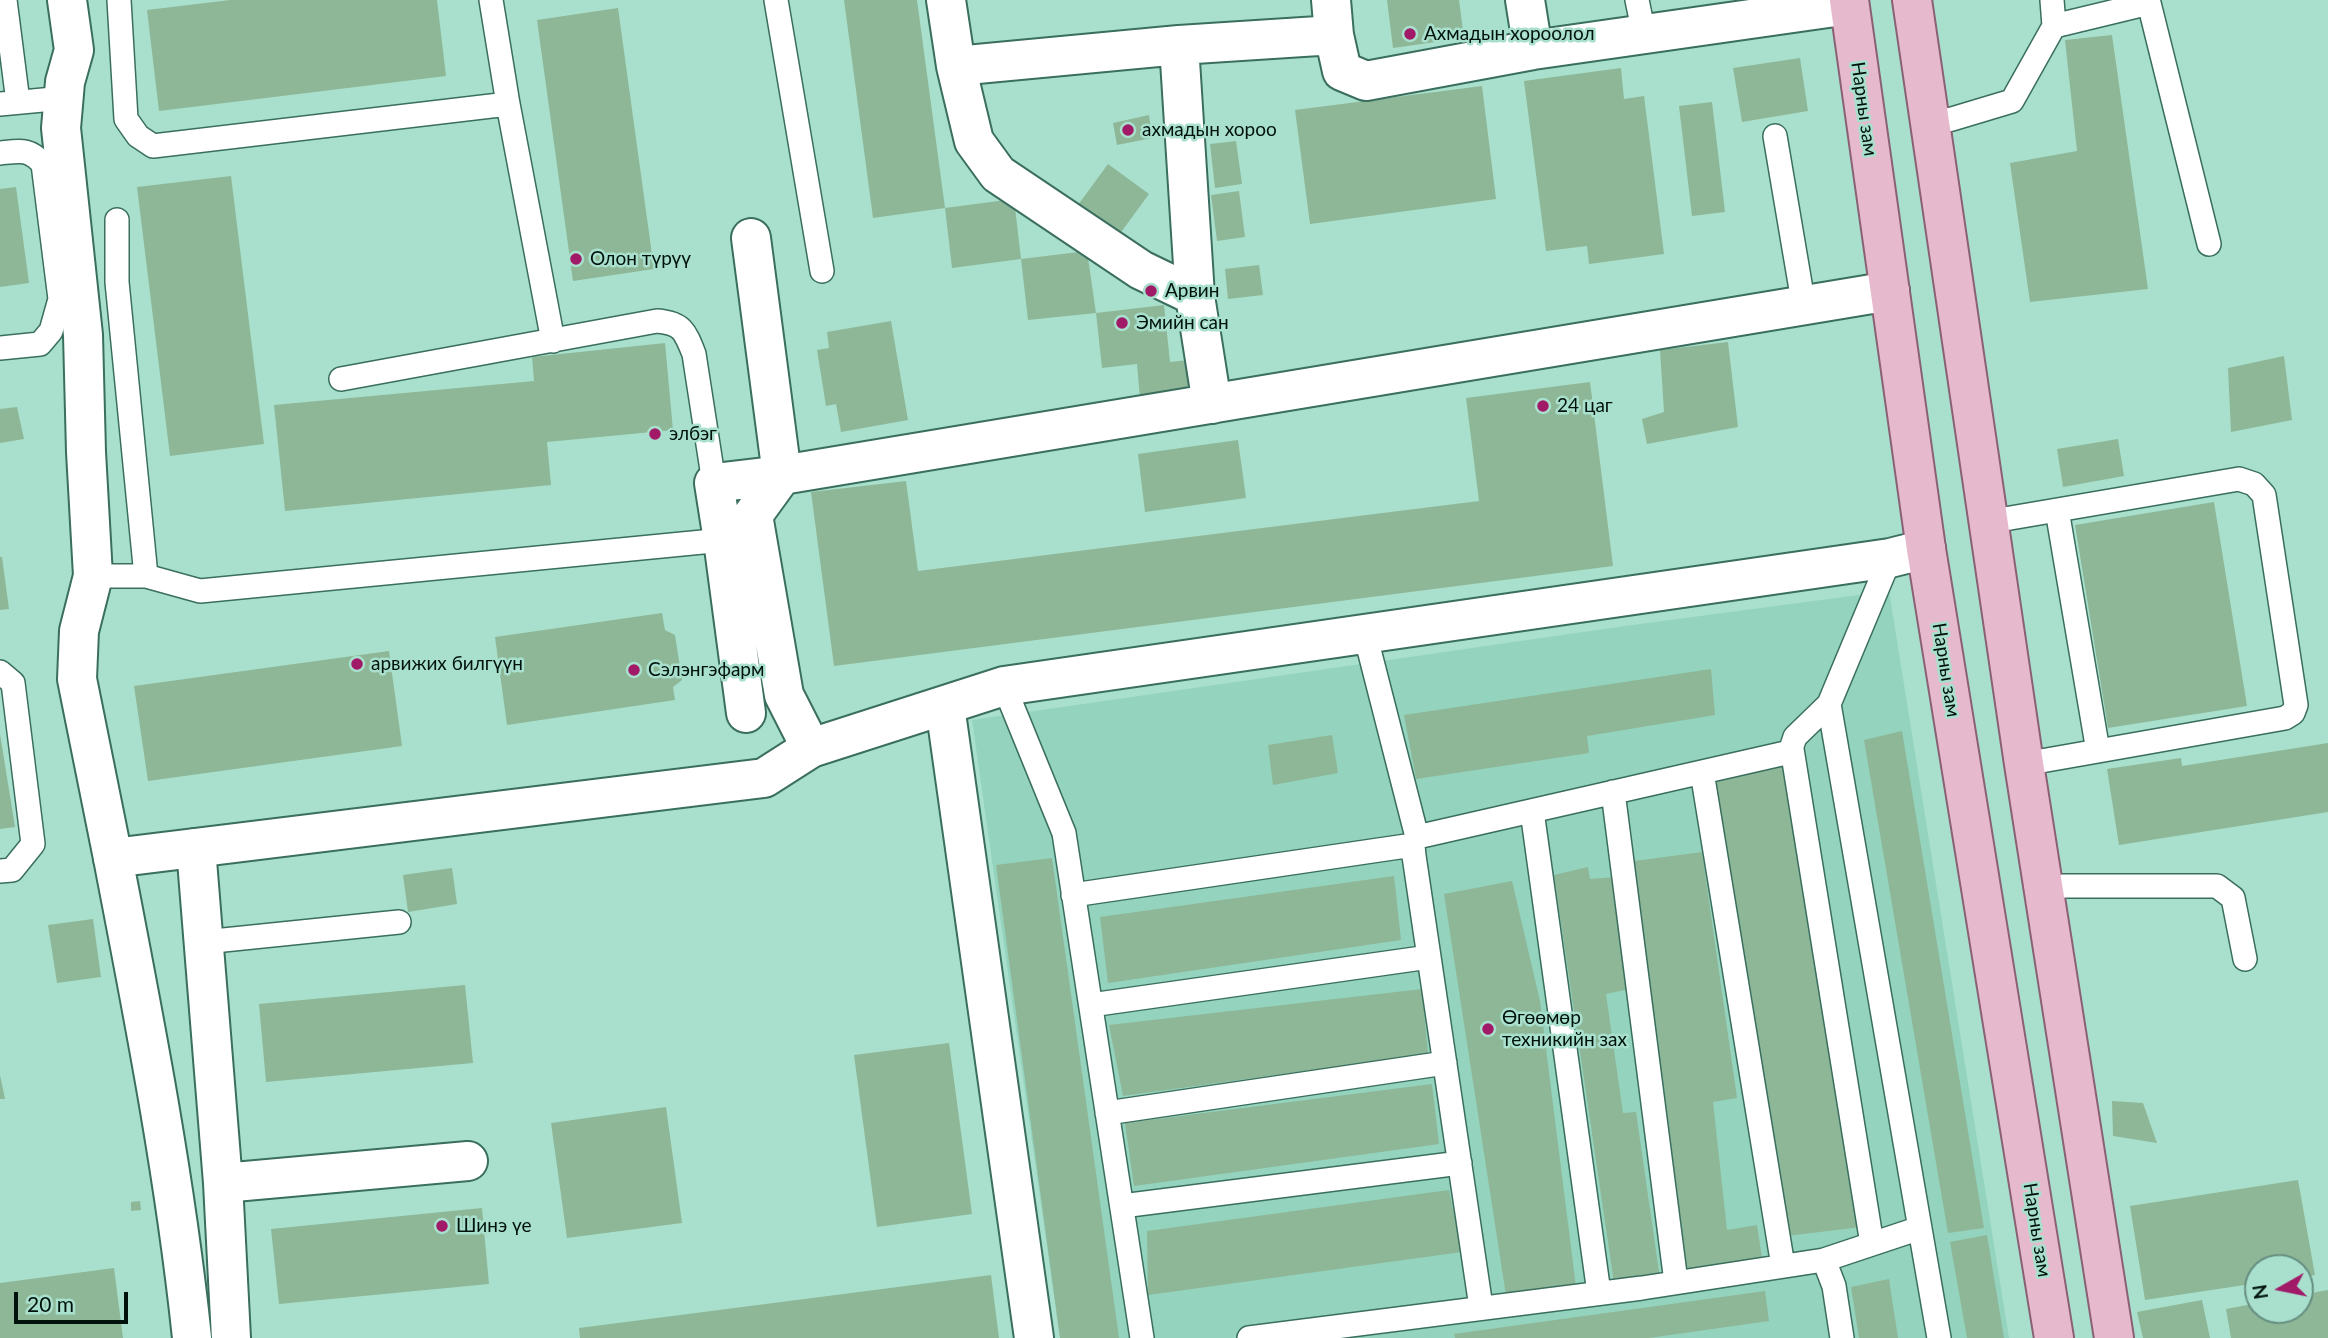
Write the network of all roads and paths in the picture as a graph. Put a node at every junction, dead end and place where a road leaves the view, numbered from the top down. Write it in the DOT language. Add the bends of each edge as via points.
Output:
graph roads {
  1 [pos="5,0"];
  2 [pos="67,0"];
  3 [pos="119,0"];
  4 [pos="491,0"];
  5 [pos="776,0"];
  6 [pos="946,0"];
  7 [pos="1525,0"];
  8 [pos="1912,0"];
  9 [pos="2052,0"];
  10 [pos="1849,2"];
  11 [pos="2149,2"];
  12 [pos="1333,17"];
  13 [pos="1641,17"];
  14 [pos="2054,26"];
  15 [pos="1179,45"];
  16 [pos="1533,50"];
  17 [pos="956,66"];
  18 [pos="64,98"];
  19 [pos="9,103"];
  20 [pos="508,104"];
  21 [pos="1929,124"];
  22 [pos="1775,136"];
  23 [pos="0,153"];
  24 [pos="117,219"];
  25 [pos="751,238"];
  26 [pos="2209,244"];
  27 [pos="822,271"];
  28 [pos="1890,292"];
  29 [pos="1195,296"];
  30 [pos="1804,307"];
  31 [pos="553,341"];
  32 [pos="0,348"];
  33 [pos="341,379"];
  34 [pos="1213,404"];
  35 [pos="782,475"];
  36 [pos="714,483"];
  37 [pos="2057,510"];
  38 [pos="1987,522"];
  39 [pos="723,540"];
  40 [pos="1908,554"];
  41 [pos="93,576"];
  42 [pos="146,576"];
  43 [pos="1365,634"];
  44 [pos="0,672"];
  45 [pos="1004,685"];
  46 [pos="1829,704"];
  47 [pos="945,706"];
  48 [pos="746,713"];
  49 [pos="811,748"];
  50 [pos="1792,749"];
  51 [pos="2098,751"];
  52 [pos="2024,764"];
  53 [pos="1702,772"];
  54 [pos="1613,792"];
  55 [pos="1532,811"];
  56 [pos="1415,841"];
  57 [pos="196,848"];
  58 [pos="113,859"];
  59 [pos="0,872"];
  60 [pos="2044,892"];
  61 [pos="1073,895"];
  62 [pos="399,922"];
  63 [pos="204,942"];
  64 [pos="1429,957"];
  65 [pos="2245,959"];
  66 [pos="1091,1005"];
  67 [pos="1445,1063"];
  68 [pos="1107,1113"];
  69 [pos="468,1161"];
  70 [pos="1460,1163"];
  71 [pos="223,1183"];
  72 [pos="1122,1206"];
  73 [pos="1920,1228"];
  74 [pos="1872,1244"];
  75 [pos="1824,1261"];
  76 [pos="1783,1266"];
  77 [pos="1675,1282"];
  78 [pos="1599,1293"];
  79 [pos="1481,1307"];
  80 [pos="192,1338"];
  81 [pos="232,1338"];
  82 [pos="1034,1338"];
  83 [pos="1142,1338"];
  84 [pos="1249,1338"];
  85 [pos="1842,1338"];
  86 [pos="1939,1338"];
  87 [pos="2054,1338"];
  88 [pos="2115,1338"];
  1 -- 19 [label="lane"];
  2 -- 18 [label="street" via="74,50"];
  3 -- 20 [label="lane" via="126,118 138,136 153,146"];
  4 -- 20 [label="lane"];
  5 -- 27 [label="lane"];
  6 -- 17 [label="street"];
  7 -- 16 [label="street"];
  8 -- 21 [label="main road"];
  9 -- 14 [label="lane"];
  10 -- 13 [label="street"];
  10 -- 28 [label="main road, Нарны зам"];
  11 -- 14 [label="lane"];
  11 -- 26 [label="lane"];
  12 -- 15 [label="street"];
  12 -- 16 [label="street" via="1342,71 1366,81"];
  13 -- 16 [label="street"];
  14 -- 21 [label="lane" via="2012,101"];
  15 -- 17 [label="street"];
  15 -- 29 [label="street"];
  17 -- 29 [label="street" via="974,141 998,174 1141,270"];
  18 -- 19 [label="lane"];
  18 -- 41 [label="street" via="61,128 83,335"];
  20 -- 31 [label="lane"];
  21 -- 38 [label="main road"];
  22 -- 30 [label="lane"];
  23 -- 32 [label="lane" via="24,150 43,164 60,299 51,331 40,344"];
  24 -- 42 [label="lane" via="117,282"];
  25 -- 35 [label="street"];
  28 -- 30 [label="street"];
  28 -- 40 [label="main road, Нарны зам"];
  29 -- 34 [label="street"];
  30 -- 34 [label="street"];
  31 -- 33 [label="lane"];
  31 -- 36 [label="lane" via="657,321 674,323 686,334 694,354"];
  34 -- 35 [label="street"];
  35 -- 36 [label="street"];
  35 -- 49 [label="street" via="753,515 784,695"];
  36 -- 39 [label="street"];
  37 -- 38 [label="lane"];
  37 -- 51 [label="lane"];
  37 -- 51 [label="lane" via="2239,479 2254,484 2264,495 2296,705 2293,713"];
  38 -- 52 [label="main road"];
  39 -- 42 [label="lane" via="200,591"];
  39 -- 48 [label="street"];
  40 -- 43 [label="street"];
  40 -- 46 [label="lane"];
  40 -- 87 [label="main road, Нарны зам"];
  41 -- 42 [label="lane"];
  41 -- 58 [label="street" via="79,631 77,679"];
  43 -- 45 [label="street"];
  43 -- 56 [label="lane"];
  44 -- 59 [label="lane" via="13,683 33,844 12,870"];
  45 -- 47 [label="street"];
  45 -- 61 [label="lane" via="1064,833"];
  46 -- 50 [label="lane" via="1794,737"];
  46 -- 73 [label="lane"];
  47 -- 49 [label="street"];
  47 -- 82 [label="street"];
  49 -- 57 [label="street" via="764,778"];
  50 -- 53 [label="lane"];
  50 -- 74 [label="lane"];
  51 -- 52 [label="lane"];
  52 -- 60 [label="main road"];
  53 -- 54 [label="lane"];
  53 -- 76 [label="lane"];
  54 -- 55 [label="lane"];
  54 -- 77 [label="lane"];
  55 -- 56 [label="lane"];
  55 -- 78 [label="lane"];
  56 -- 61 [label="lane"];
  56 -- 64 [label="lane"];
  57 -- 58 [label="street"];
  57 -- 63 [label="street"];
  58 -- 80 [label="street" via="155,1073"];
  60 -- 65 [label="lane" via="2063,886 2217,887 2232,898"];
  60 -- 88 [label="main road"];
  61 -- 66 [label="lane"];
  62 -- 63 [label="lane"];
  63 -- 71 [label="street"];
  64 -- 66 [label="lane"];
  64 -- 67 [label="lane"];
  66 -- 68 [label="lane"];
  67 -- 68 [label="lane"];
  67 -- 70 [label="lane"];
  68 -- 72 [label="lane"];
  69 -- 71 [label="street"];
  70 -- 72 [label="lane"];
  70 -- 79 [label="lane"];
  71 -- 81 [label="street"];
  72 -- 83 [label="lane"];
  73 -- 74 [label="lane"];
  73 -- 86 [label="lane"];
  74 -- 75 [label="lane"];
  75 -- 76 [label="lane"];
  75 -- 85 [label="lane" via="1834,1286"];
  76 -- 77 [label="lane"];
  77 -- 78 [label="lane"];
  78 -- 79 [label="lane"];
  79 -- 84 [label="lane"];
}
